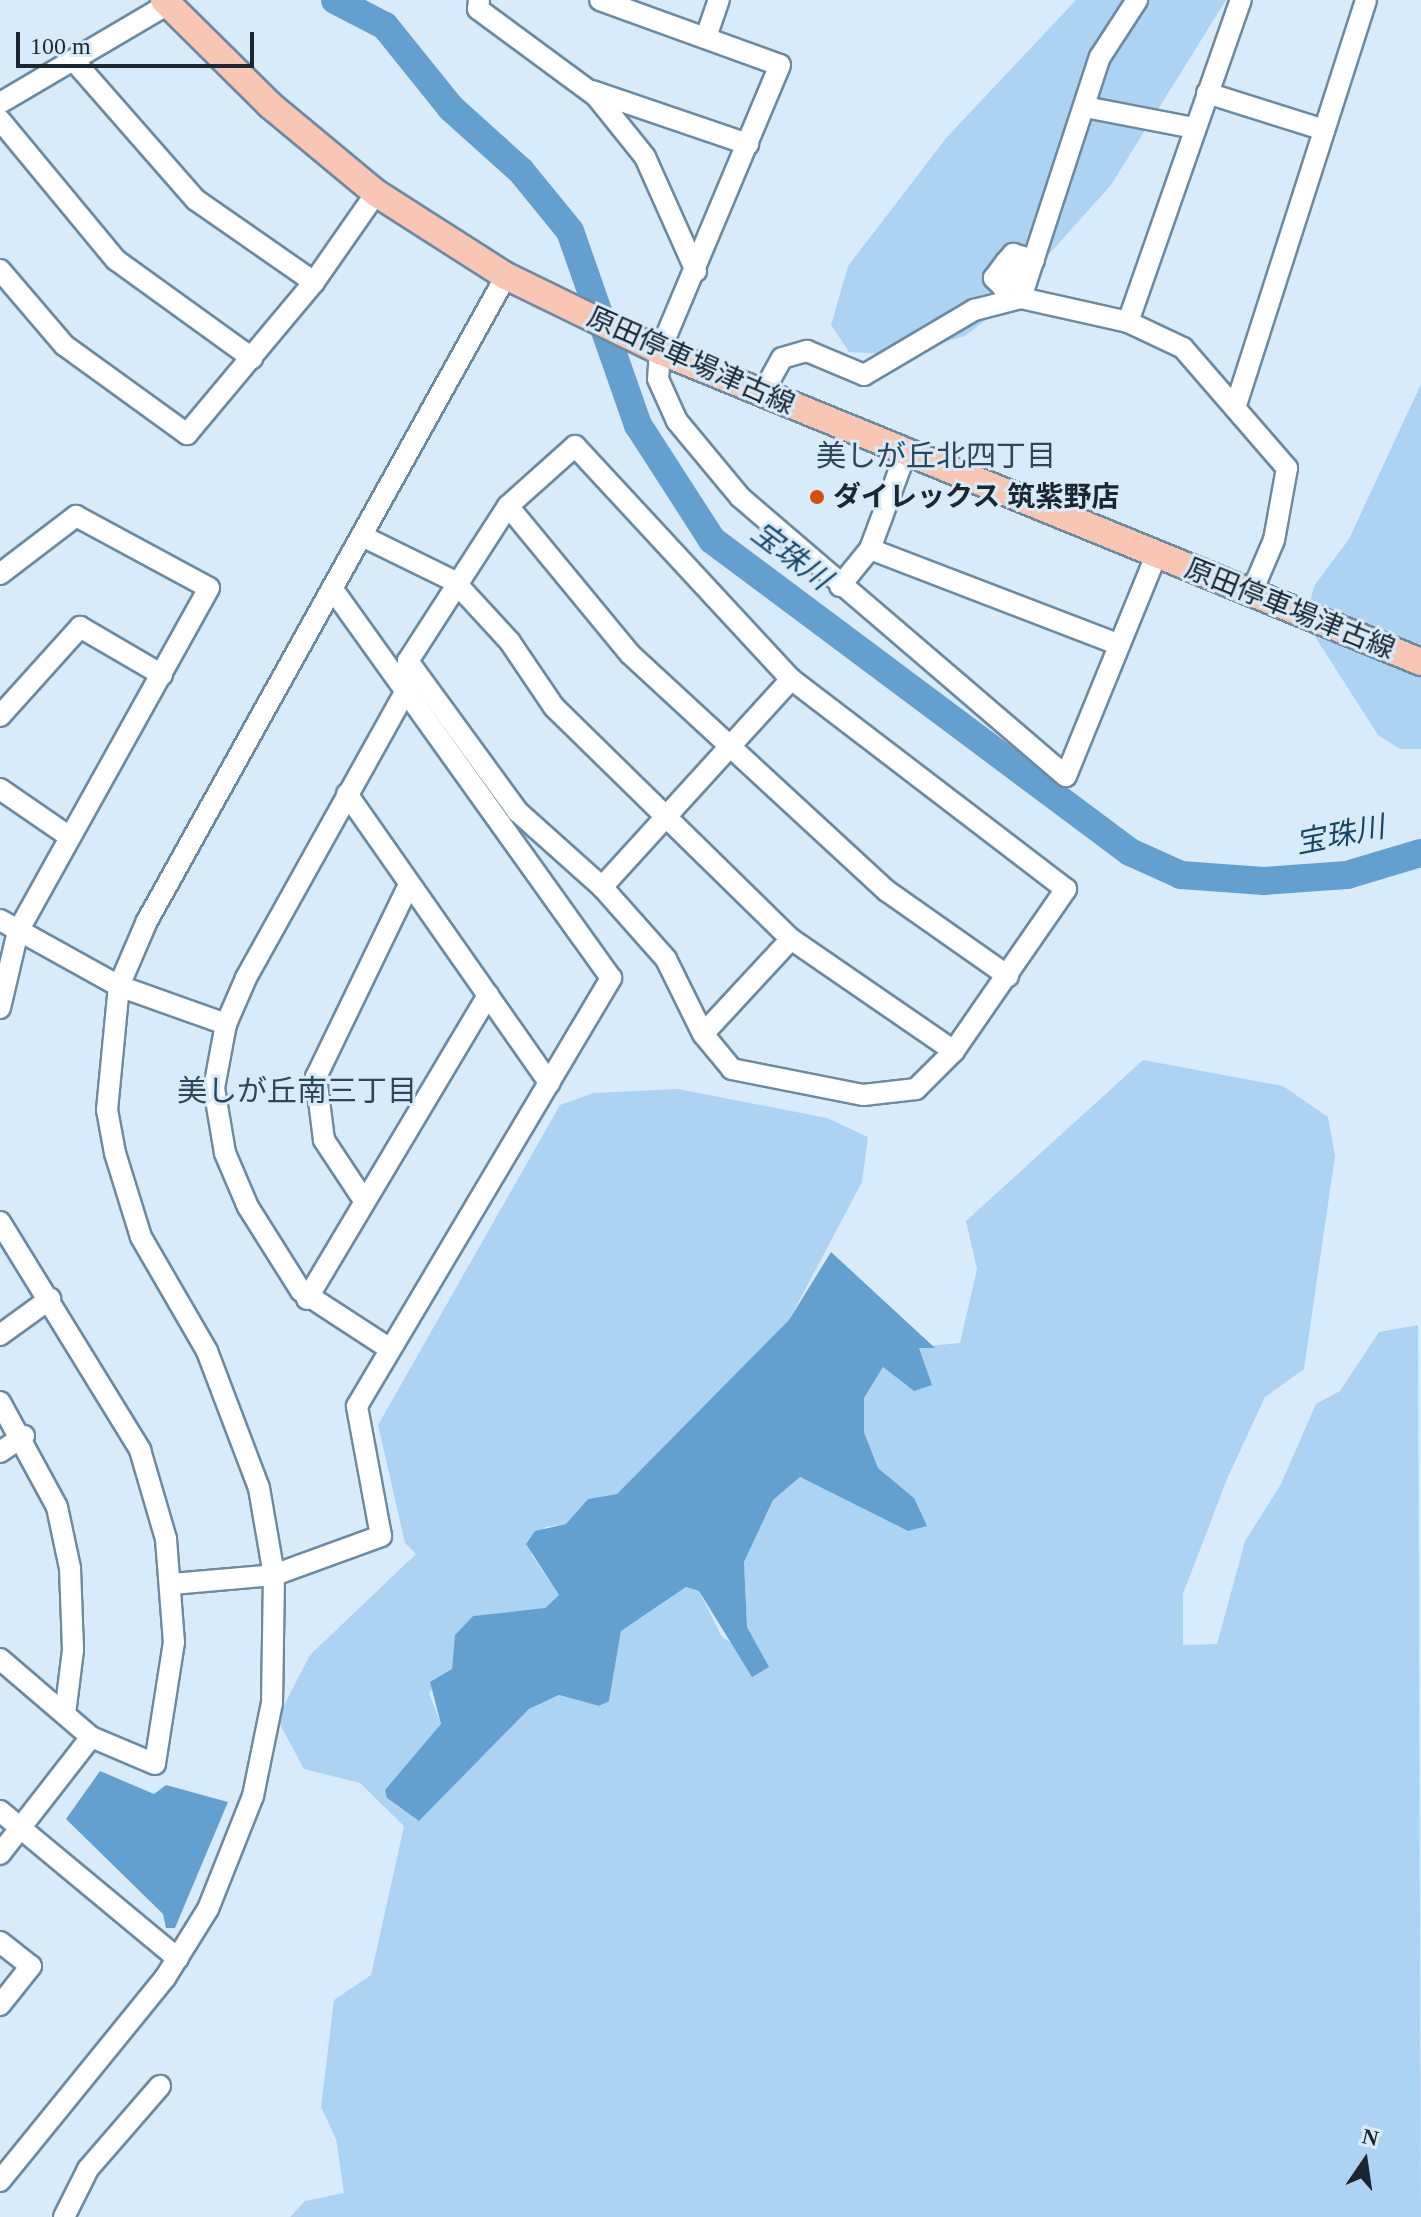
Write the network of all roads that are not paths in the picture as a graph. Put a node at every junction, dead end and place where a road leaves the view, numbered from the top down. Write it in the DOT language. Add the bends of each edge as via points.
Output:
graph roads {
  1 [pos="479,0"];
  2 [pos="600,0"];
  3 [pos="719,0"];
  4 [pos="1137,0"];
  5 [pos="1241,0"];
  6 [pos="1366,0"];
  7 [pos="166,2"];
  8 [pos="706,37"];
  9 [pos="75,62"];
  10 [pos="588,90"];
  11 [pos="1207,93"];
  12 [pos="0,103"];
  13 [pos="1085,107"];
  14 [pos="0,120"];
  15 [pos="1194,128"];
  16 [pos="1324,130"];
  17 [pos="748,144"];
  18 [pos="376,193"];
  19 [pos="1034,260"];
  20 [pos="1006,262"];
  21 [pos="0,270"];
  22 [pos="696,271"];
  23 [pos="506,276"];
  24 [pos="314,282"];
  25 [pos="1021,298"];
  26 [pos="1128,322"];
  27 [pos="653,347"];
  28 [pos="252,358"];
  29 [pos="762,394"];
  30 [pos="1237,402"];
  31 [pos="906,452"];
  32 [pos="508,506"];
  33 [pos="362,536"];
  34 [pos="870,549"];
  35 [pos="1156,555"];
  36 [pos="0,574"];
  37 [pos="454,581"];
  38 [pos="840,586"];
  39 [pos="333,590"];
  40 [pos="1251,594"];
  41 [pos="1118,644"];
  42 [pos="1421,662"];
  43 [pos="162,675"];
  44 [pos="791,679"];
  45 [pos="405,692"];
  46 [pos="0,716"];
  47 [pos="729,746"];
  48 [pos="0,789"];
  49 [pos="347,794"];
  50 [pos="667,814"];
  51 [pos="67,835"];
  52 [pos="409,885"];
  53 [pos="602,887"];
  54 [pos="0,920"];
  55 [pos="18,931"];
  56 [pos="791,939"];
  57 [pos="1008,976"];
  58 [pos="119,986"];
  59 [pos="488,995"];
  60 [pos="0,1008"];
  61 [pos="226,1024"];
  62 [pos="703,1034"];
  63 [pos="954,1051"];
  64 [pos="549,1083"];
  65 [pos="363,1199"];
  66 [pos="0,1222"];
  67 [pos="50,1299"];
  68 [pos="307,1299"];
  69 [pos="0,1335"];
  70 [pos="390,1349"];
  71 [pos="0,1402"];
  72 [pos="24,1436"];
  73 [pos="0,1452"];
  74 [pos="274,1575"];
  75 [pos="172,1584"];
  76 [pos="0,1659"];
  77 [pos="65,1714"];
  78 [pos="91,1737"];
  79 [pos="0,1811"];
  80 [pos="20,1827"];
  81 [pos="0,1854"];
  82 [pos="0,1942"];
  83 [pos="178,1959"];
  84 [pos="0,2005"];
  85 [pos="160,2086"];
  86 [pos="0,2181"];
  87 [pos="64,2217"];
  1 -- 10 [label="street" via="478,9"];
  2 -- 8 [label="street"];
  3 -- 8 [label="street"];
  4 -- 13 [label="street" via="1100,57"];
  5 -- 11 [label="street"];
  6 -- 16 [label="street"];
  7 -- 9 [label="street"];
  7 -- 18 [label="main road, 原田停車場津古線" via="270,105"];
  8 -- 17 [label="street" via="780,65"];
  9 -- 12 [label="street"];
  9 -- 24 [label="street" via="196,200"];
  10 -- 17 [label="street"];
  10 -- 22 [label="street" via="645,157"];
  11 -- 15 [label="street"];
  11 -- 16 [label="street"];
  13 -- 15 [label="street"];
  13 -- 19 [label="street"];
  14 -- 28 [label="street" via="116,260"];
  15 -- 26 [label="street"];
  16 -- 30 [label="street"];
  17 -- 22 [label="street"];
  18 -- 23 [label="main road, 原田停車場津古線"];
  18 -- 24 [label="street"];
  19 -- 20 [label="street" via="1013,254"];
  19 -- 25 [label="street"];
  21 -- 28 [label="street" via="64,345 187,434"];
  22 -- 27 [label="street"];
  23 -- 27 [label="main road, 原田停車場津古線"];
  23 -- 33 [label="street"];
  24 -- 28 [label="street"];
  25 -- 26 [label="street"];
  25 -- 29 [label="street" via="974,310 864,375 807,351 782,358"];
  26 -- 30 [label="street" via="1183,348"];
  27 -- 29 [label="main road, 原田停車場津古線"];
  27 -- 38 [label="street" via="658,379 677,421 740,497"];
  29 -- 31 [label="main road, 原田停車場津古線"];
  30 -- 40 [label="street" via="1287,468 1274,540"];
  31 -- 34 [label="street"];
  31 -- 35 [label="main road, 原田停車場津古線"];
  32 -- 37 [label="street"];
  32 -- 44 [label="street" via="575,446"];
  32 -- 47 [label="street" via="630,654"];
  33 -- 37 [label="street"];
  33 -- 39 [label="street"];
  34 -- 38 [label="street"];
  34 -- 41 [label="street"];
  35 -- 40 [label="main road, 原田停車場津古線"];
  35 -- 41 [label="street"];
  36 -- 43 [label="street" via="76,516 209,588"];
  37 -- 50 [label="street" via="510,642 554,707"];
  37 -- 53 [label="street" via="408,661 518,812"];
  38 -- 41 [label="street" via="1066,776"];
  39 -- 45 [label="street"];
  39 -- 58 [label="street" via="147,921"];
  40 -- 42 [label="main road, 原田停車場津古線"];
  43 -- 46 [label="street" via="80,627"];
  43 -- 51 [label="street"];
  44 -- 47 [label="street"];
  44 -- 57 [label="street" via="1066,889"];
  45 -- 49 [label="street"];
  45 -- 64 [label="street" via="611,978"];
  47 -- 50 [label="street"];
  47 -- 57 [label="street" via="887,891"];
  48 -- 51 [label="street"];
  49 -- 52 [label="street"];
  49 -- 61 [label="street"];
  50 -- 53 [label="street"];
  50 -- 56 [label="street"];
  51 -- 55 [label="street"];
  52 -- 59 [label="street"];
  52 -- 65 [label="street" via="316,1077 324,1140"];
  53 -- 62 [label="street" via="666,959"];
  54 -- 55 [label="street"];
  55 -- 58 [label="street"];
  55 -- 60 [label="street"];
  56 -- 62 [label="street"];
  56 -- 63 [label="street"];
  57 -- 63 [label="street"];
  58 -- 61 [label="street"];
  58 -- 74 [label="street" via="107,1110 124,1190 242,1430"];
  59 -- 64 [label="street"];
  59 -- 65 [label="street"];
  61 -- 68 [label="street" via="214,1088 225,1153 248,1207"];
  62 -- 63 [label="street" via="732,1069 863,1095 916,1089"];
  64 -- 70 [label="street"];
  65 -- 68 [label="street"];
  66 -- 67 [label="street"];
  67 -- 69 [label="street"];
  67 -- 75 [label="street" via="140,1450"];
  68 -- 70 [label="street"];
  70 -- 74 [label="street" via="357,1406 381,1536"];
  71 -- 72 [label="street"];
  72 -- 73 [label="street"];
  72 -- 77 [label="street" via="57,1507 70,1568 73,1650"];
  74 -- 75 [label="street"];
  74 -- 83 [label="street" via="272,1703 253,1796 208,1909"];
  75 -- 78 [label="street" via="171,1689 155,1764"];
  76 -- 77 [label="street"];
  77 -- 78 [label="street"];
  78 -- 80 [label="street"];
  79 -- 80 [label="street"];
  80 -- 81 [label="street"];
  80 -- 83 [label="street"];
  82 -- 84 [label="street" via="31,1966"];
  83 -- 86 [label="street"];
  85 -- 87 [label="street" via="88,2169"];
}
